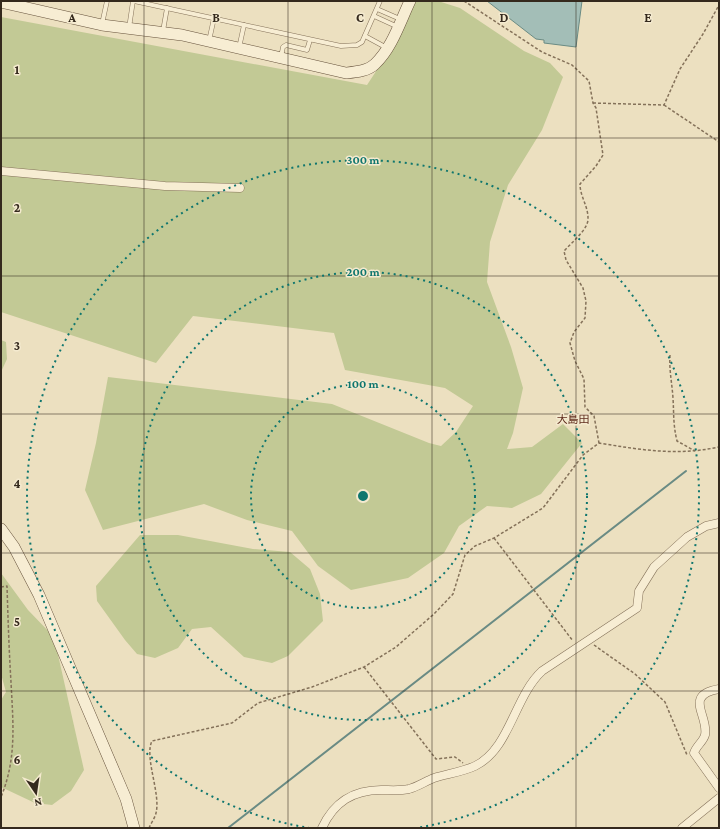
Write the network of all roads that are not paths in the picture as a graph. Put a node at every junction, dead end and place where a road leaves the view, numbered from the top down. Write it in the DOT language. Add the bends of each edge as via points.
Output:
graph roads {
  1 [pos="106,1"];
  2 [pos="134,1"];
  3 [pos="380,1"];
  4 [pos="410,1"];
  5 [pos="1,2"];
  6 [pos="167,8"];
  7 [pos="376,9"];
  8 [pos="374,16"];
  9 [pos="214,18"];
  10 [pos="400,23"];
  11 [pos="102,25"];
  12 [pos="244,25"];
  13 [pos="129,28"];
  14 [pos="163,32"];
  15 [pos="365,36"];
  16 [pos="310,40"];
  17 [pos="208,42"];
  18 [pos="387,48"];
  19 [pos="239,49"];
  20 [pos="281,59"];
  21 [pos="1,171"];
  22 [pos="240,188"];
  23 [pos="719,523"];
  24 [pos="1,530"];
  25 [pos="719,689"];
  26 [pos="718,786"];
  27 [pos="719,798"];
  28 [pos="134,828"];
  29 [pos="322,828"];
  30 [pos="682,828"];
  1 -- 11 [label="lane"];
  2 -- 6 [label="lane"];
  2 -- 13 [label="lane"];
  3 -- 7 [label="lane"];
  4 -- 10 [label="street"];
  5 -- 11 [label="street"];
  6 -- 9 [label="lane"];
  6 -- 14 [label="lane"];
  7 -- 8 [label="lane"];
  7 -- 10 [label="lane"];
  8 -- 10 [label="lane"];
  8 -- 15 [label="lane"];
  9 -- 12 [label="lane"];
  9 -- 17 [label="lane"];
  10 -- 18 [label="street"];
  11 -- 13 [label="street"];
  12 -- 16 [label="lane"];
  12 -- 19 [label="lane"];
  13 -- 14 [label="street"];
  14 -- 17 [label="street"];
  15 -- 16 [label="lane" via="357,45 351,46"];
  15 -- 18 [label="lane"];
  16 -- 20 [label="lane" via="307,50 284,46"];
  17 -- 19 [label="street"];
  18 -- 20 [label="street" via="375,64 354,72 332,71"];
  19 -- 20 [label="street"];
  21 -- 22 [label="street" via="165,186"];
  23 -- 29 [label="street" via="706,526 687,537 654,567 639,591 637,608 533,679 498,746 476,766 434,778 409,789 365,791 341,801 328,814"];
  24 -- 28 [label="street" via="14,547 39,595 126,799"];
  25 -- 26 [label="street" via="712,690 701,698 698,705 706,729 705,737 694,754"];
  27 -- 30 [label="street"];
}
